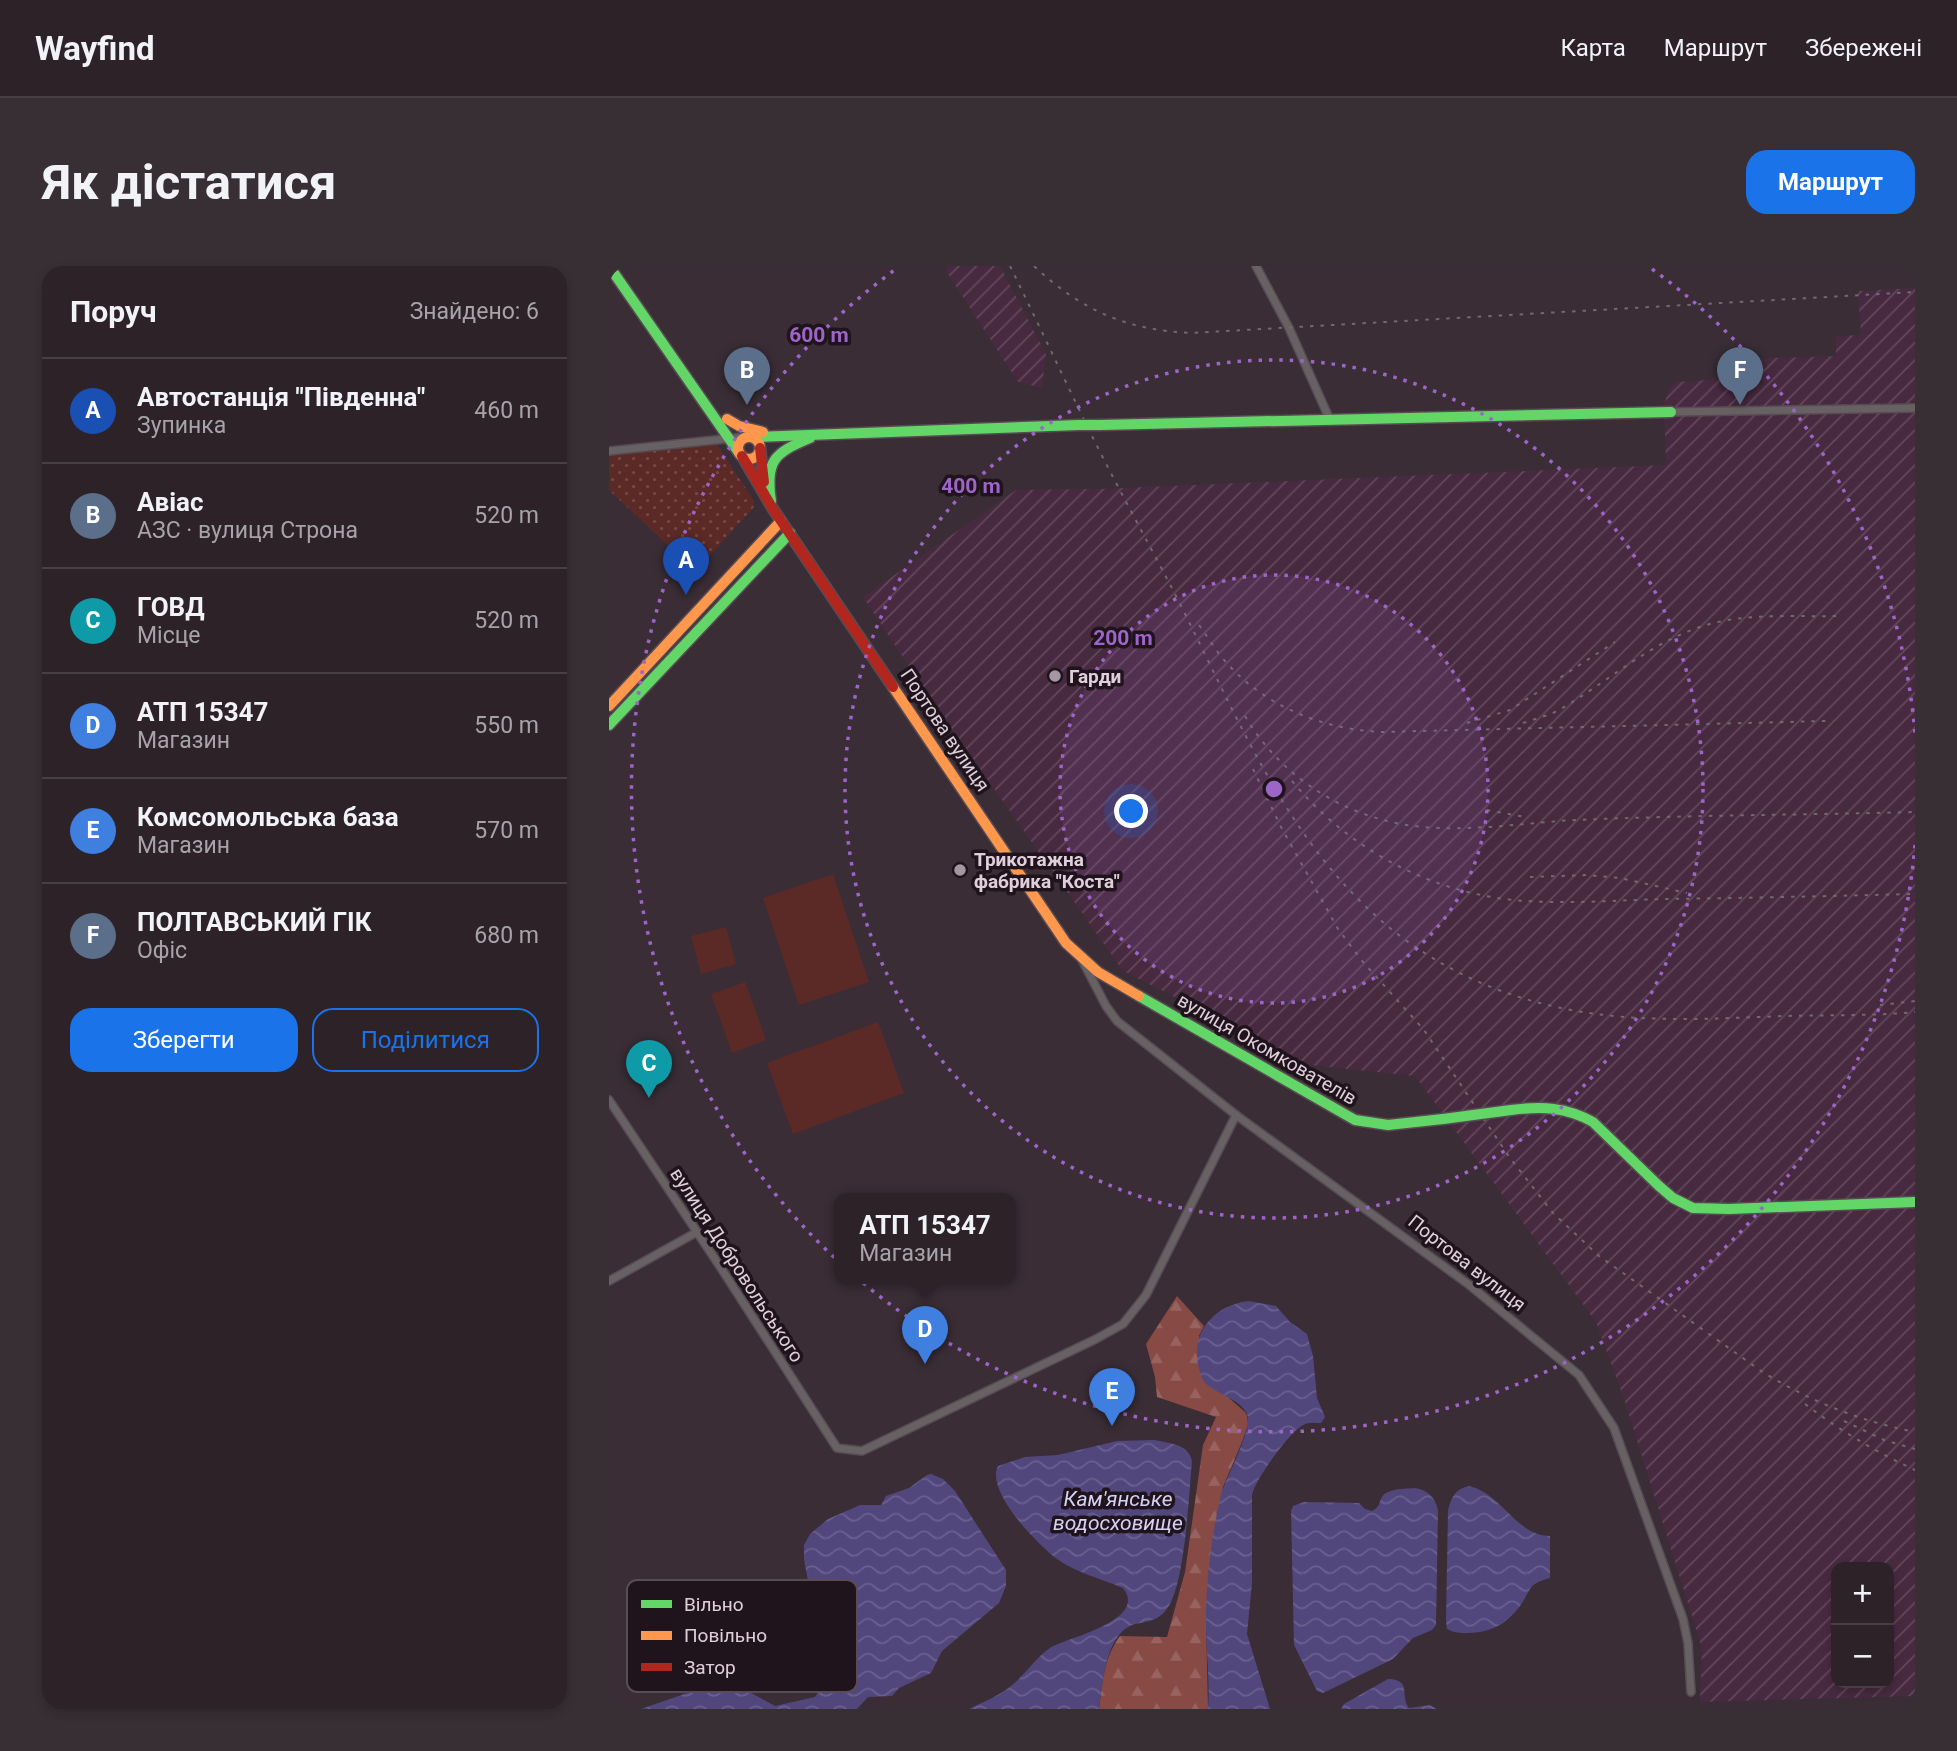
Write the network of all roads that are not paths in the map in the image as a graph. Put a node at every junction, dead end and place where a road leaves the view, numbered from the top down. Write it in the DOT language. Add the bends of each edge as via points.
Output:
graph roads {
  1 [pos="609,266"];
  2 [pos="1257,266"];
  3 [pos="695,390"];
  4 [pos="1915,408"];
  5 [pos="1671,412"];
  6 [pos="713,415"];
  7 [pos="727,419"];
  8 [pos="1330,419"];
  9 [pos="806,436"];
  10 [pos="748,437"];
  11 [pos="729,438"];
  12 [pos="712,439"];
  13 [pos="703,440"];
  14 [pos="609,451"];
  15 [pos="739,453"];
  16 [pos="759,453"];
  17 [pos="773,509"];
  18 [pos="781,521"];
  19 [pos="790,533"];
  20 [pos="609,706"];
  21 [pos="609,725"];
  22 [pos="1081,958"];
  23 [pos="1116,982"];
  24 [pos="609,1100"];
  25 [pos="1236,1115"];
  26 [pos="1915,1202"];
  27 [pos="697,1232"];
  28 [pos="609,1281"];
  29 [pos="1691,1692"];
  1 -- 3 [label="street"];
  2 -- 8 [label="street"];
  3 -- 6 [label="street"];
  3 -- 7 [label="street"];
  4 -- 5 [label="street"];
  5 -- 8 [label="street"];
  6 -- 11 [label="street"];
  6 -- 13 [label="street" via="712,434"];
  7 -- 9 [label="street" via="752,430"];
  7 -- 10 [label="street"];
  8 -- 9 [label="street, bridge"];
  9 -- 10 [label="street"];
  9 -- 16 [label="street"];
  9 -- 17 [label="street" via="773,460 767,477"];
  10 -- 11 [label="street"];
  10 -- 15 [label="street" via="738,446"];
  10 -- 16 [label="street" via="758,440"];
  11 -- 12 [label="street"];
  11 -- 15 [label="street"];
  12 -- 13 [label="street"];
  12 -- 15 [label="street" via="722,440"];
  13 -- 14 [label="street"];
  15 -- 16 [label="street" via="748,459"];
  15 -- 17 [label="street"];
  16 -- 17 [label="street"];
  17 -- 18 [label="street, Портова вулиця"];
  18 -- 19 [label="street, Портова вулиця"];
  18 -- 20 [label="street"];
  19 -- 21 [label="street"];
  19 -- 22 [label="street, Портова вулиця" via="1054,926"];
  22 -- 23 [label="street, Портова вулиця"];
  22 -- 25 [label="street, Портова вулиця" via="1117,1021"];
  23 -- 26 [label="street, вулиця Окомкователів, bridge" via="1368,1124 1395,1127 1545,1106 1564,1108 1593,1122 1673,1198 1693,1208"];
  24 -- 27 [label="street, вулиця Добровольського"];
  25 -- 27 [label="street, вулиця Добровольського" via="1146,1295 1123,1324 862,1451 837,1448"];
  25 -- 29 [label="street, Портова вулиця" via="1468,1284 1579,1375 1614,1428 1682,1619"];
  27 -- 28 [label="street"];
}
